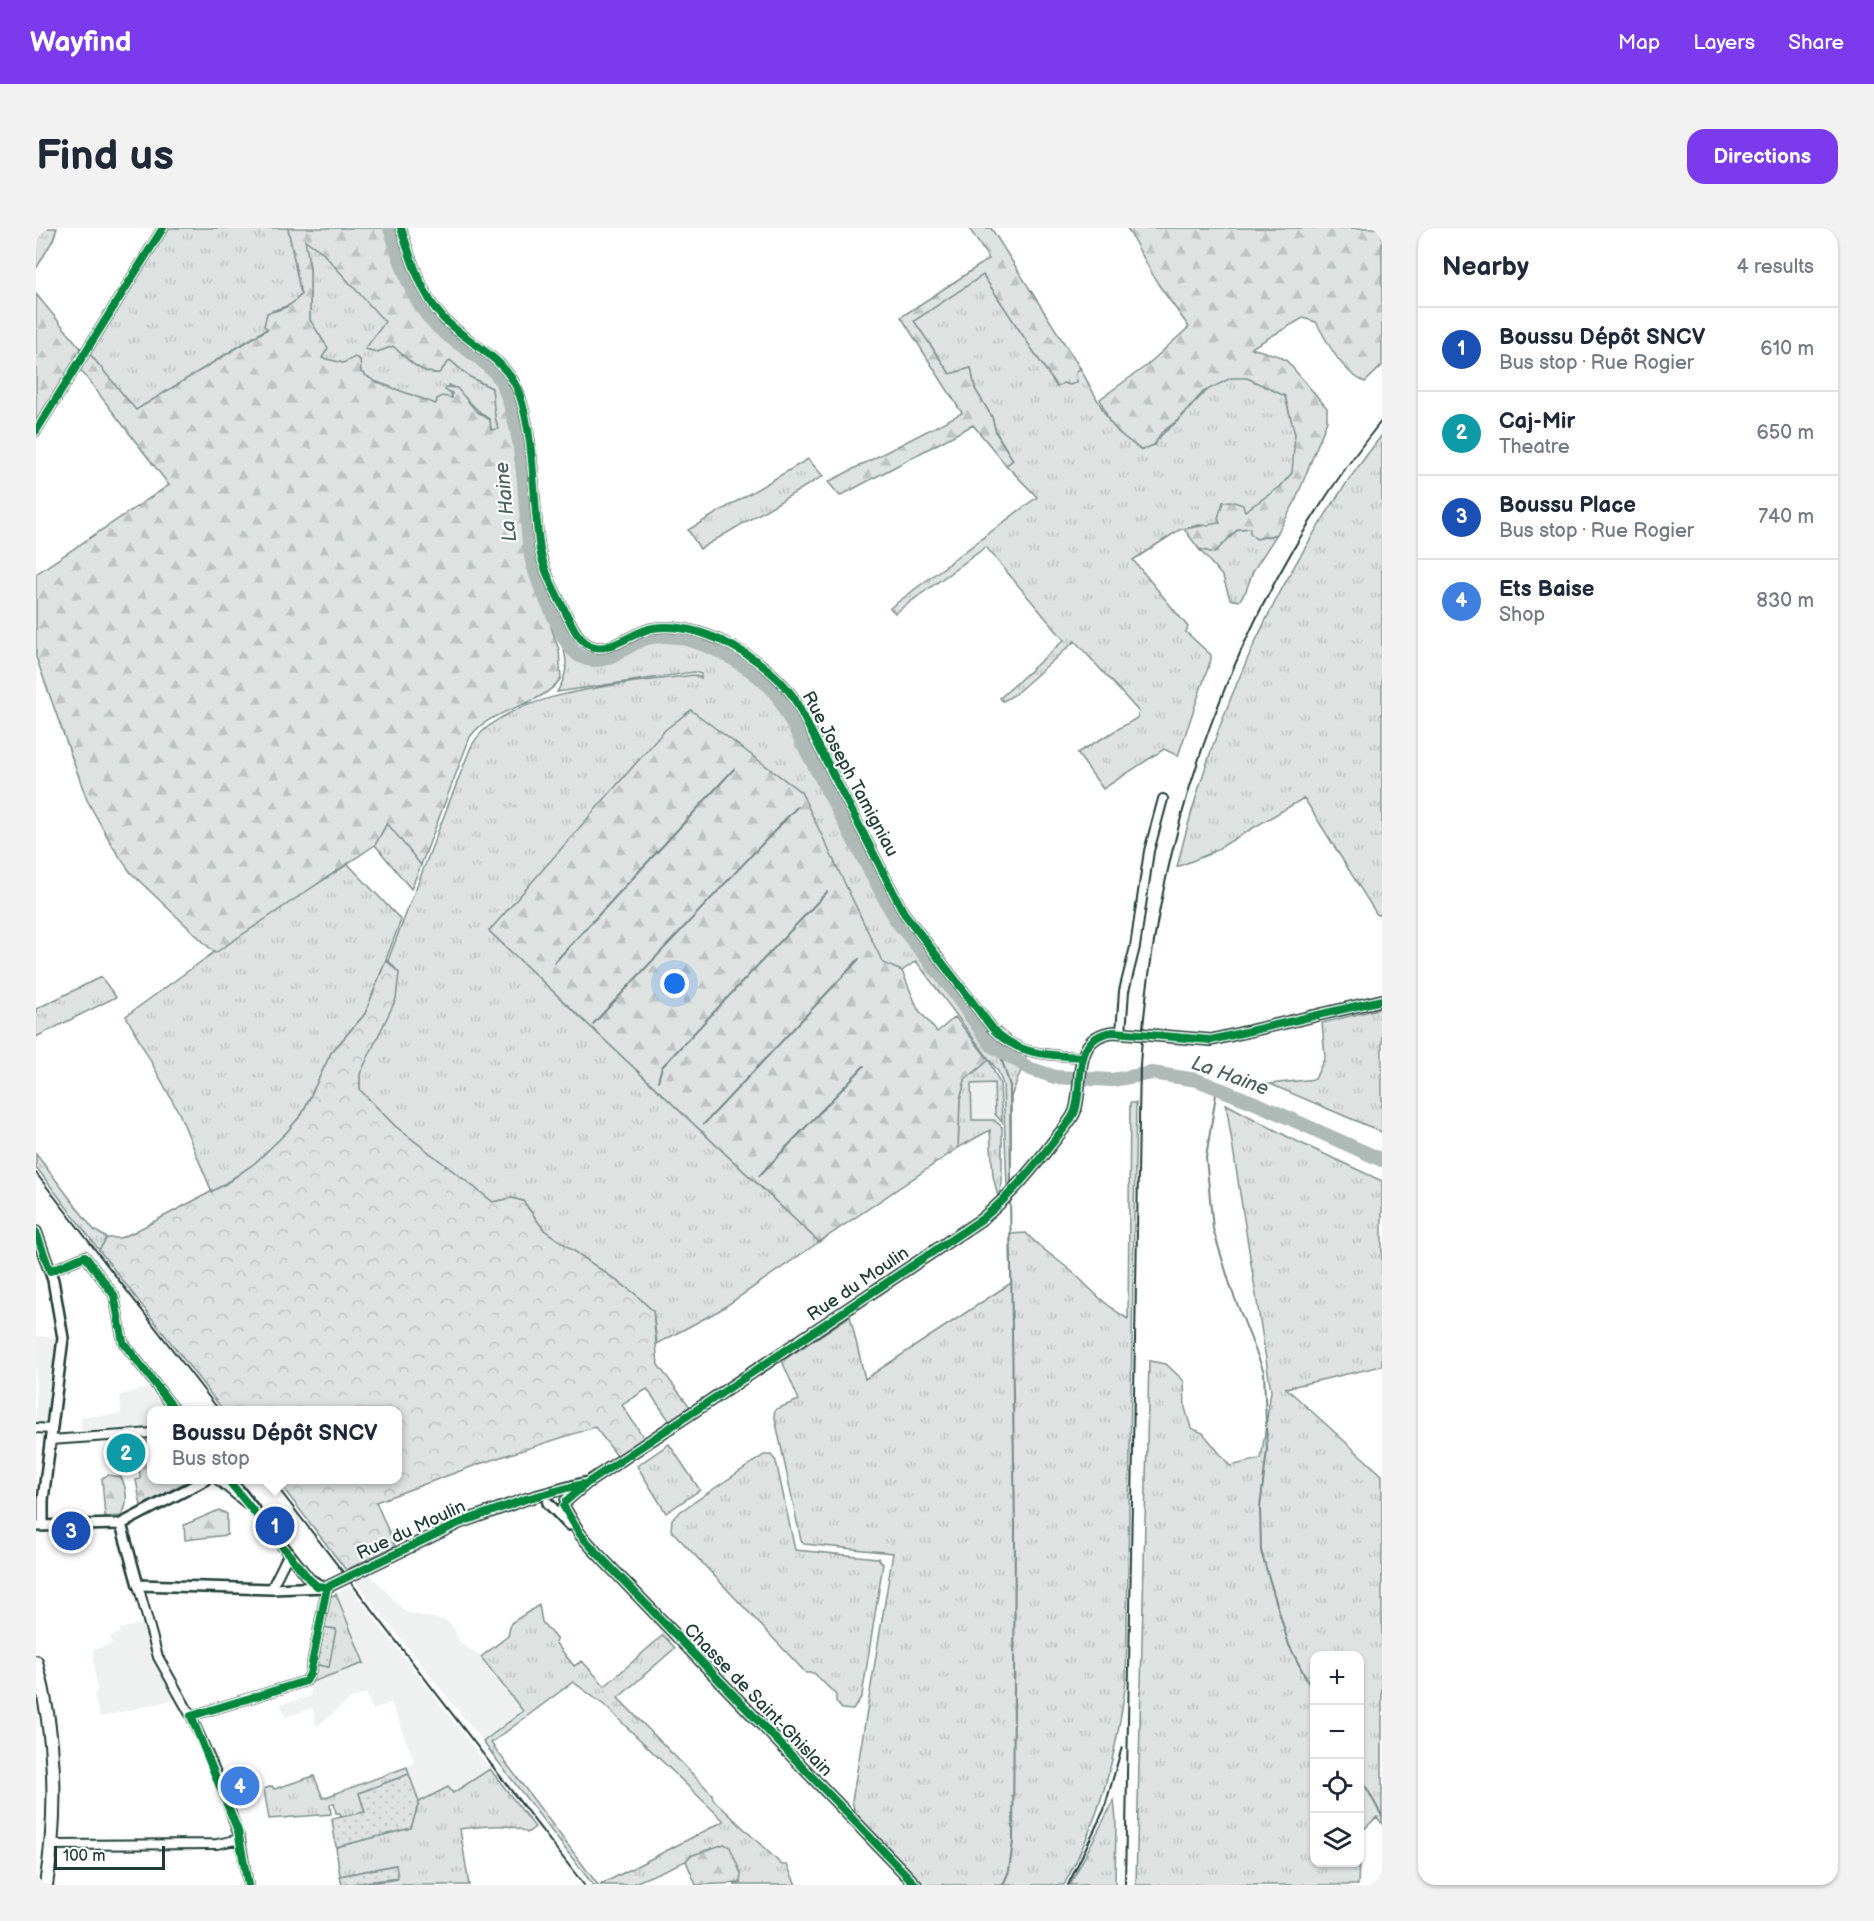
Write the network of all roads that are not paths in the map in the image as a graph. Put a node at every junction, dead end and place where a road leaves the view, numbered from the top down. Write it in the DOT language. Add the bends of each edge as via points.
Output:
graph roads {
  1 [pos="163,228"];
  2 [pos="401,228"];
  3 [pos="36,431"];
  4 [pos="1163,799"];
  5 [pos="1382,1000"];
  6 [pos="1121,1033"];
  7 [pos="1081,1057"];
  8 [pos="36,1232"];
  9 [pos="50,1271"];
  10 [pos="172,1406"];
  11 [pos="36,1428"];
  12 [pos="51,1429"];
  13 [pos="147,1433"];
  14 [pos="50,1440"];
  15 [pos="587,1483"];
  16 [pos="196,1484"];
  17 [pos="224,1484"];
  18 [pos="231,1484"];
  19 [pos="555,1493"];
  20 [pos="39,1503"];
  21 [pos="548,1503"];
  22 [pos="510,1505"];
  23 [pos="562,1506"];
  24 [pos="251,1507"];
  25 [pos="121,1524"];
  26 [pos="39,1526"];
  27 [pos="288,1555"];
  28 [pos="138,1584"];
  29 [pos="327,1587"];
  30 [pos="271,1589"];
  31 [pos="36,1662"];
  32 [pos="191,1716"];
  33 [pos="240,1839"];
  34 [pos="52,1845"];
  35 [pos="46,1885"];
  36 [pos="248,1885"];
  37 [pos="916,1885"];
  1 -- 3 [label="street"];
  2 -- 7 [label="street, Rue Joseph Tamigniau" via="433,305 455,330 501,363 514,382 528,437 542,556 552,586 579,637 595,647 607,647 648,629 681,630 727,644 768,668 794,698 904,913 993,1029 1028,1052"];
  4 -- 6 [label="street" via="1149,851 1135,947 1124,991"];
  5 -- 6 [label="street" via="1211,1040"];
  6 -- 7 [label="street" via="1098,1036"];
  7 -- 15 [label="street, Rue du Moulin" via="1073,1116 1019,1184 982,1219"];
  8 -- 9 [label="street"];
  9 -- 10 [label="street" via="85,1256 114,1295 123,1342"];
  9 -- 12 [label="street" via="63,1338"];
  11 -- 12 [label="street"];
  12 -- 14 [label="street"];
  13 -- 14 [label="street"];
  14 -- 20 [label="street"];
  15 -- 19 [label="street, Rue du Moulin"];
  15 -- 23 [label="street, Rue du Moulin"];
  16 -- 25 [label="street"];
  17 -- 24 [label="street"];
  18 -- 24 [label="street"];
  19 -- 21 [label="street"];
  19 -- 22 [label="street, Rue du Moulin"];
  19 -- 23 [label="street"];
  20 -- 26 [label="street"];
  21 -- 22 [label="street, Rue du Moulin"];
  21 -- 23 [label="street"];
  22 -- 29 [label="street, Rue du Moulin" via="459,1523"];
  23 -- 37 [label="street, Chasse de Saint-Ghislain" via="580,1534"];
  24 -- 27 [label="street"];
  25 -- 26 [label="street"];
  25 -- 28 [label="street"];
  27 -- 29 [label="street" via="313,1583"];
  27 -- 30 [label="street"];
  28 -- 30 [label="street, Rue du Moulin"];
  28 -- 32 [label="street" via="158,1657"];
  29 -- 30 [label="street, Rue du Moulin"];
  29 -- 32 [label="street" via="306,1681"];
  31 -- 34 [label="main road" via="53,1774"];
  32 -- 33 [label="street"];
  33 -- 34 [label="street" via="195,1845"];
  33 -- 36 [label="street"];
  34 -- 35 [label="main road"];
}
